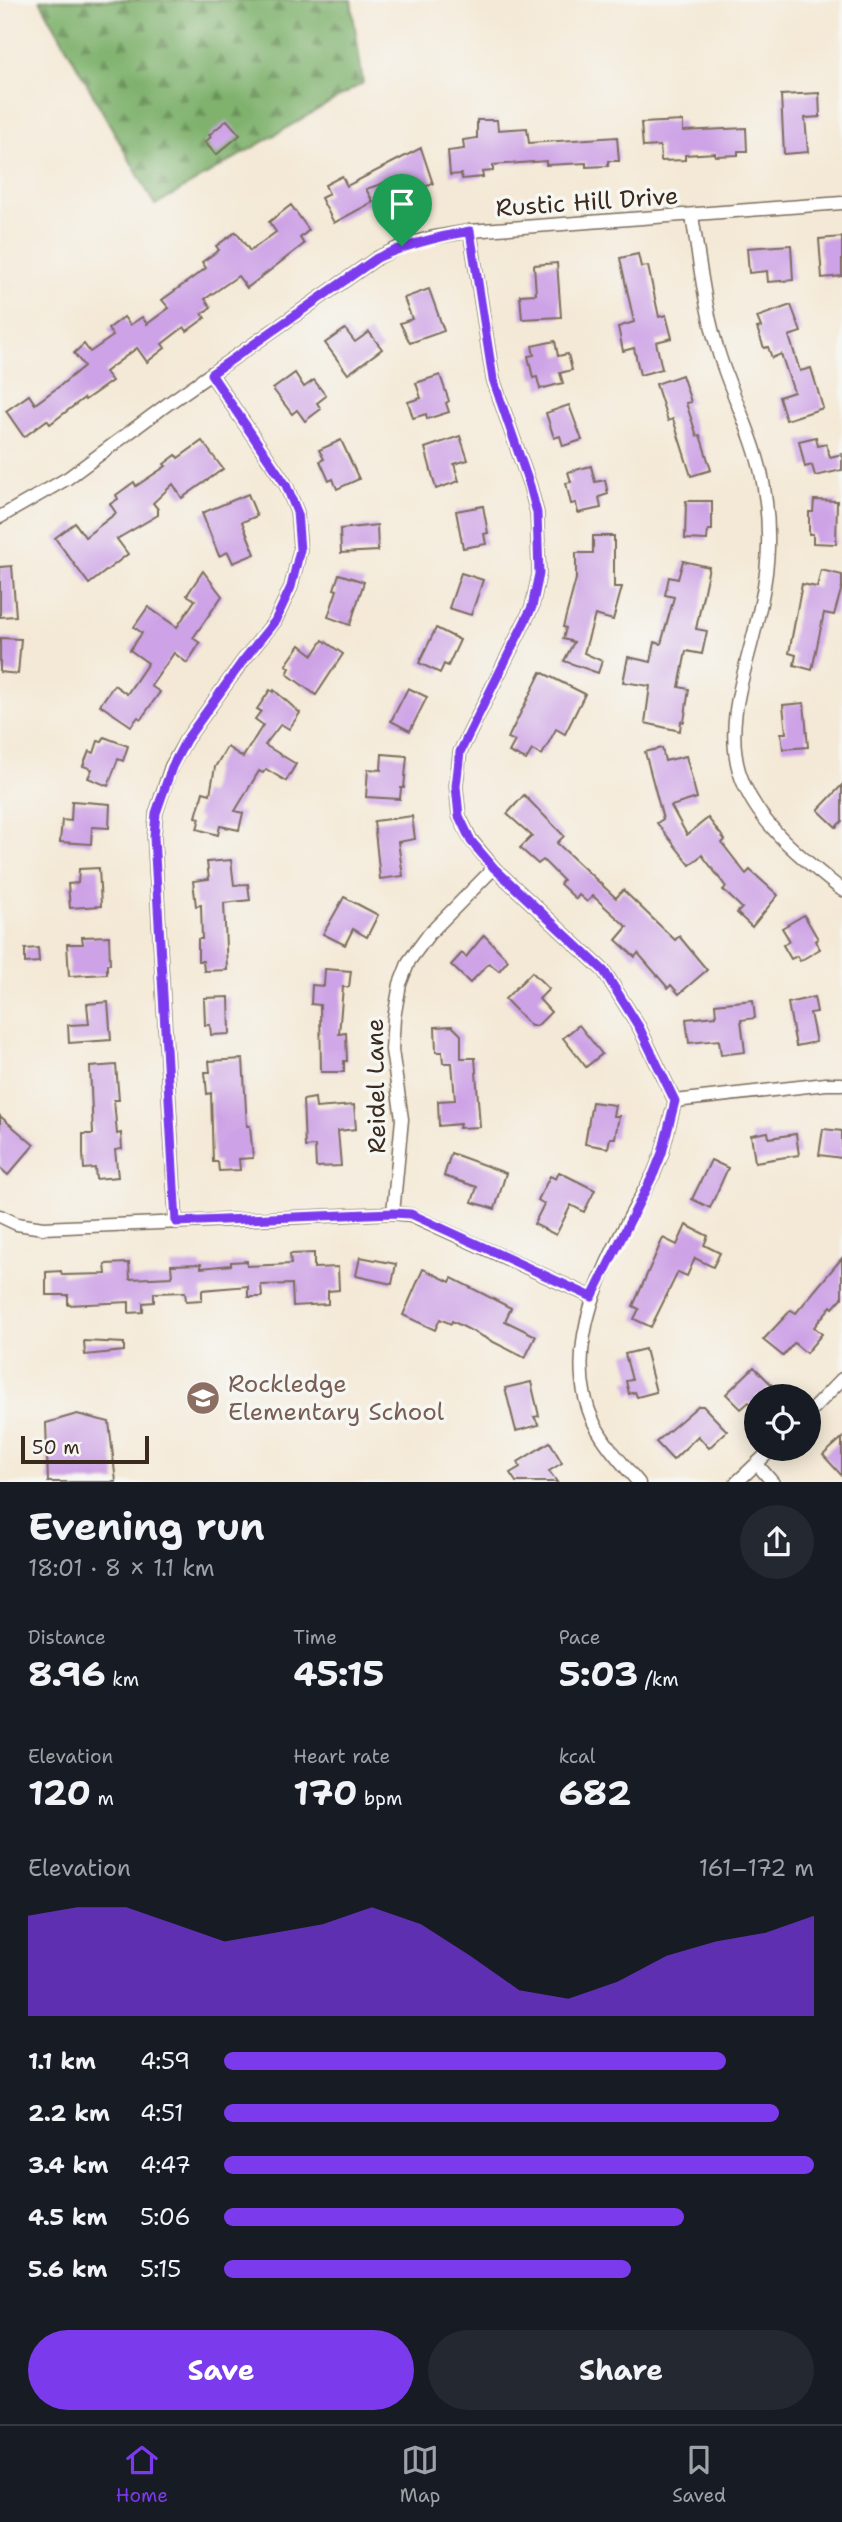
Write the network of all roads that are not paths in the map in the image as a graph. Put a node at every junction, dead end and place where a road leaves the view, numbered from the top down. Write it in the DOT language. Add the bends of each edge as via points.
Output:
graph roads {
  1 [pos="842,203"];
  2 [pos="692,216"];
  3 [pos="470,231"];
  4 [pos="211,374"];
  5 [pos="0,517"];
  6 [pos="494,868"];
  7 [pos="842,890"];
  8 [pos="842,1084"];
  9 [pos="675,1101"];
  10 [pos="393,1213"];
  11 [pos="0,1216"];
  12 [pos="176,1222"];
  13 [pos="592,1297"];
  14 [pos="842,1379"];
  15 [pos="821,1401"];
  16 [pos="760,1461"];
  17 [pos="757,1464"];
  18 [pos="639,1482"];
  19 [pos="736,1482"];
  20 [pos="773,1482"];
  1 -- 2 [label="street, Rustic Hill Drive"];
  2 -- 3 [label="street, Rustic Hill Drive"];
  2 -- 7 [label="street" via="711,326 756,453 770,544 738,703 735,752 740,773 768,823"];
  3 -- 4 [label="street, Rustic Hill Drive" via="402,246 377,258"];
  3 -- 6 [label="street" via="493,379 537,513 539,574 532,607 472,726 458,765 459,816 471,841"];
  4 -- 5 [label="street, Rustic Hill Drive" via="68,478"];
  4 -- 12 [label="street" via="286,485 297,512 300,550 279,612 186,740 156,813"];
  6 -- 9 [label="street" via="604,971 639,1027"];
  6 -- 10 [label="street, Reidel Lane" via="429,933 409,961 400,984 392,1050 402,1119"];
  8 -- 9 [label="street"];
  9 -- 13 [label="street" via="654,1173"];
  10 -- 12 [label="street"];
  10 -- 13 [label="street" via="429,1221"];
  11 -- 12 [label="street" via="43,1228"];
  13 -- 18 [label="street" via="581,1384 595,1424"];
  14 -- 15 [label="street"];
  16 -- 17 [label="street"];
  17 -- 19 [label="street"];
  17 -- 20 [label="street"];
}
